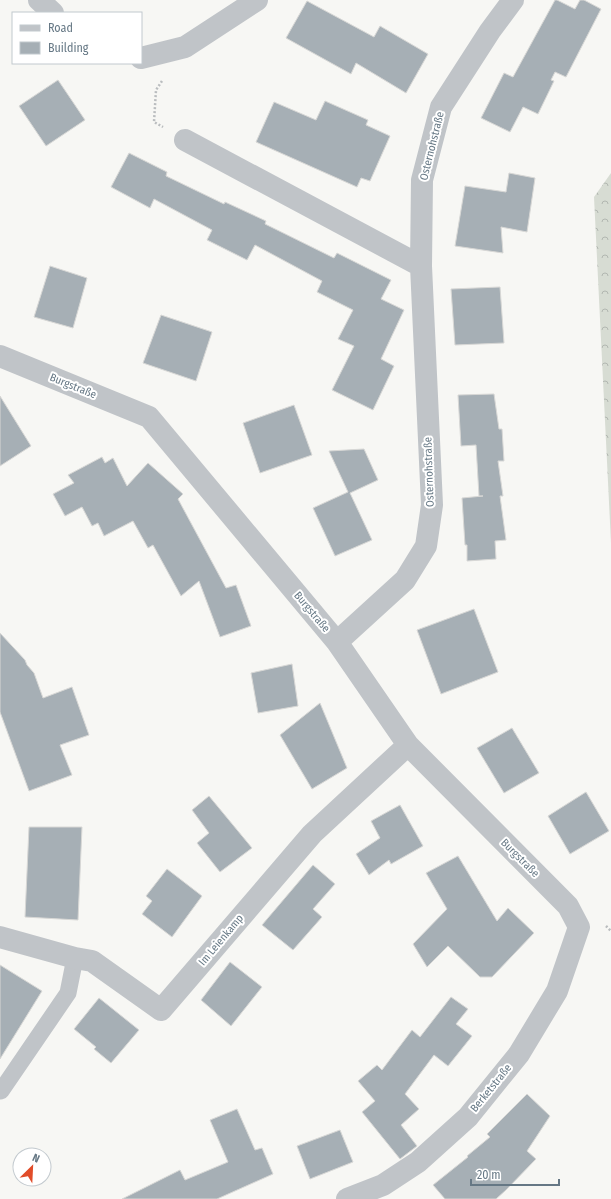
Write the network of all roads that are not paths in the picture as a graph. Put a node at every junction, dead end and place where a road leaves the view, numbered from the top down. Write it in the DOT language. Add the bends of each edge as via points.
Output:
graph roads {
  1 [pos="39,0"];
  2 [pos="257,0"];
  3 [pos="513,0"];
  4 [pos="52,12"];
  5 [pos="142,58"];
  6 [pos="185,140"];
  7 [pos="421,266"];
  8 [pos="0,356"];
  9 [pos="337,642"];
  10 [pos="408,745"];
  11 [pos="579,927"];
  12 [pos="0,937"];
  13 [pos="74,958"];
  14 [pos="1,1091"];
  15 [pos="347,1199"];
  1 -- 4 [label="street"];
  2 -- 5 [label="street" via="185,47"];
  3 -- 7 [label="street, Osternohstraße" via="441,107 422,180"];
  6 -- 7 [label="street"];
  7 -- 9 [label="street, Osternohstraße" via="432,505 426,546 405,580"];
  8 -- 9 [label="street, Burgstraße" via="149,417"];
  9 -- 10 [label="street, Burgstraße"];
  10 -- 11 [label="street, Burgstraße" via="568,906"];
  10 -- 13 [label="street, Im Leienkamp" via="312,834 161,1010 92,961"];
  11 -- 15 [label="street, Berketstraße" via="557,991 519,1054 468,1117 418,1162 383,1185"];
  12 -- 13 [label="street, Im Leienkamp"];
  13 -- 14 [label="lane" via="68,993"];
}
